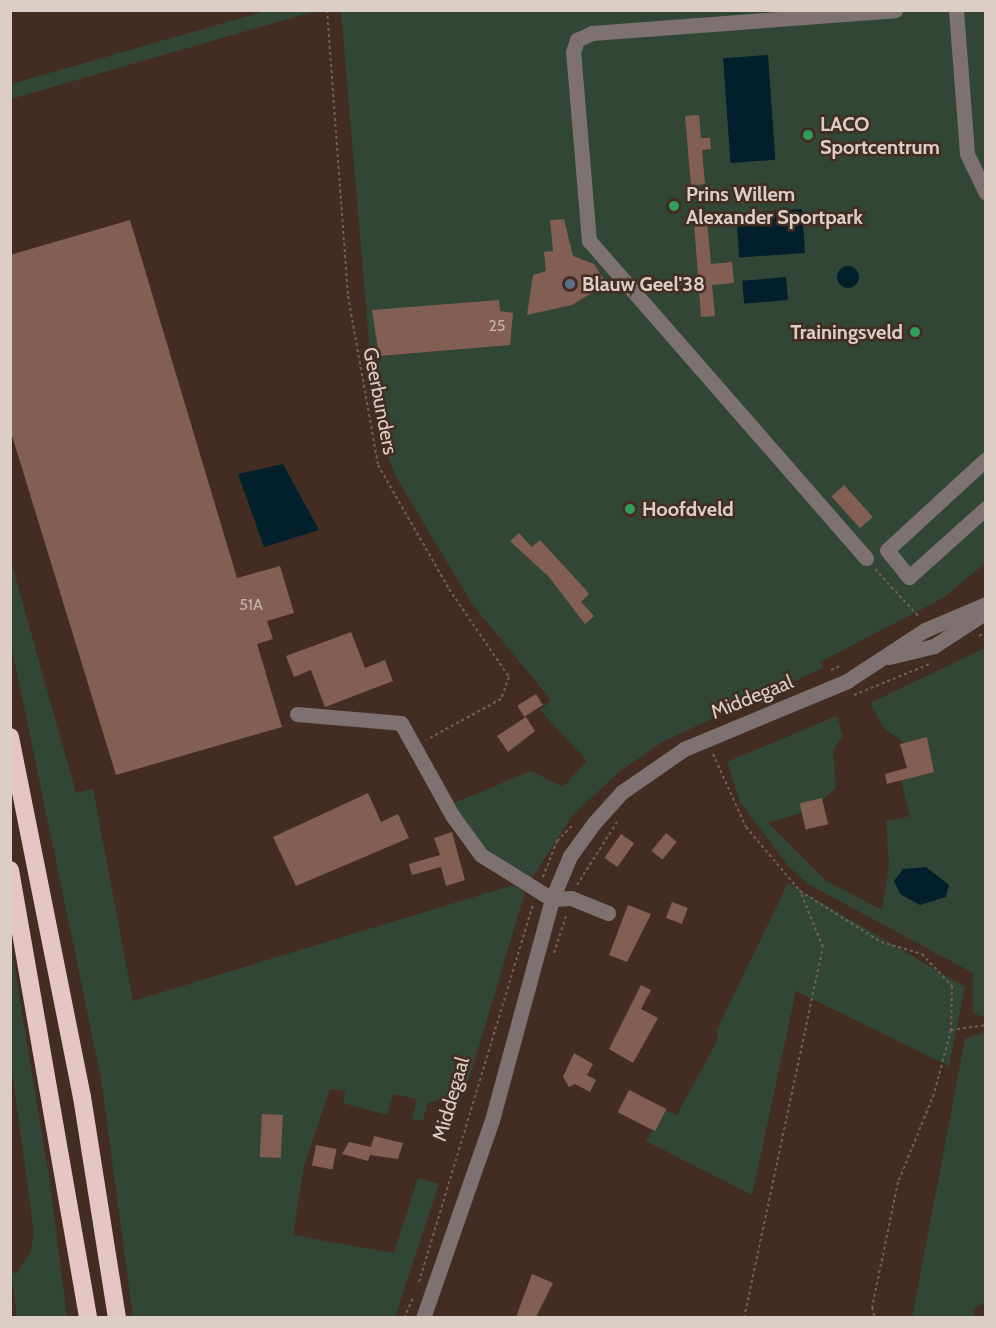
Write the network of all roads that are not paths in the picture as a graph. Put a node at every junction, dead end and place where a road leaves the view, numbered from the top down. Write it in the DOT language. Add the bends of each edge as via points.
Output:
graph roads {
  1 [pos="895,10"];
  2 [pos="956,10"];
  3 [pos="986,193"];
  4 [pos="986,459"];
  5 [pos="986,508"];
  6 [pos="866,558"];
  7 [pos="986,604"];
  8 [pos="986,610"];
  9 [pos="889,657"];
  10 [pos="297,714"];
  11 [pos="10,737"];
  12 [pos="10,870"];
  13 [pos="552,899"];
  14 [pos="608,913"];
  15 [pos="88,1317"];
  16 [pos="117,1317"];
  17 [pos="423,1317"];
  1 -- 6 [label="street" via="592,33 577,40 573,52 589,241"];
  2 -- 3 [label="street" via="967,153"];
  4 -- 5 [label="street" via="887,550 909,577"];
  7 -- 9 [label="street, Middegaal" via="926,630"];
  8 -- 9 [label="street, Middegaal" via="934,646"];
  9 -- 13 [label="street, Middegaal" via="847,681 660,763 594,823 570,856"];
  10 -- 13 [label="street" via="401,723 417,745 452,815 481,855"];
  11 -- 16 [label="highway" via="82,1097"];
  12 -- 15 [label="highway"];
  13 -- 14 [label="street" via="571,898"];
  13 -- 17 [label="street, Middegaal" via="492,1120"];
}
